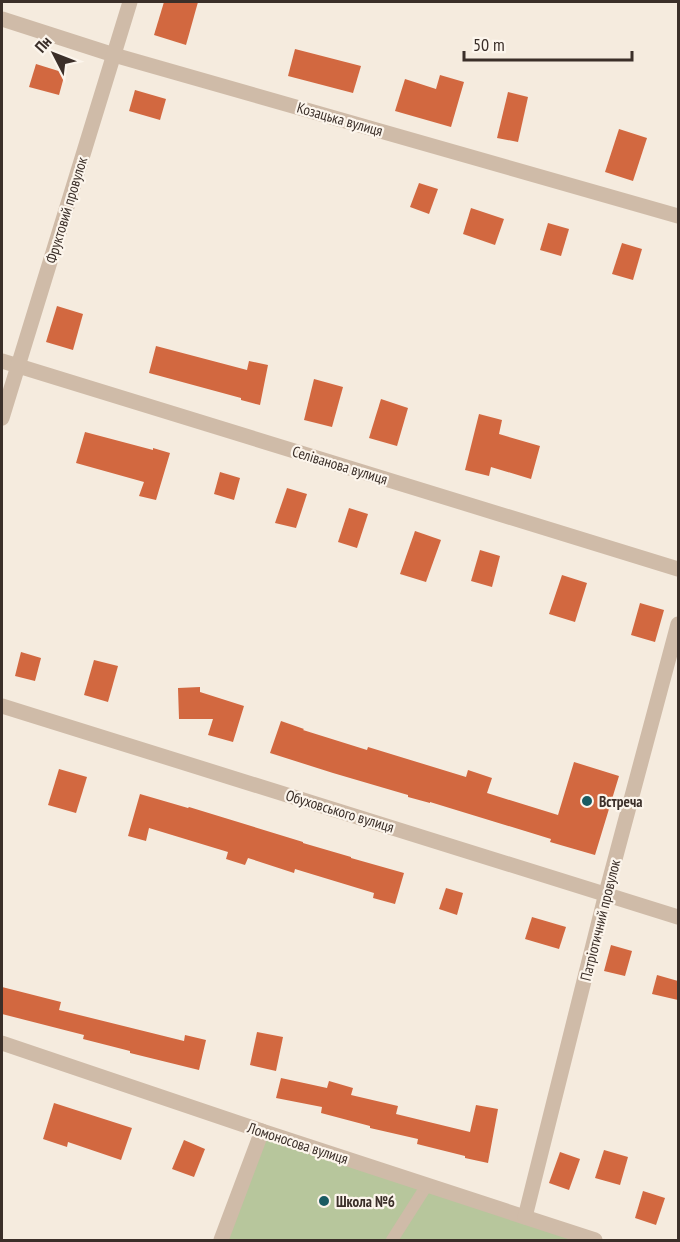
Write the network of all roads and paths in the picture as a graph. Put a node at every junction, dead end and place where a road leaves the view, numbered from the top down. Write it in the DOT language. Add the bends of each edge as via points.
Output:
graph roads {
  1 [pos="130,2"];
  2 [pos="2,19"];
  3 [pos="114,54"];
  4 [pos="678,216"];
  5 [pos="2,361"];
  6 [pos="18,366"];
  7 [pos="2,418"];
  8 [pos="678,569"];
  9 [pos="678,624"];
  10 [pos="2,706"];
  11 [pos="606,893"];
  12 [pos="678,917"];
  13 [pos="2,1043"];
  14 [pos="262,1131"];
  15 [pos="427,1185"];
  16 [pos="525,1217"];
  17 [pos="221,1240"];
  18 [pos="392,1240"];
  19 [pos="595,1240"];
  1 -- 3 [label="street, Фруктовий провулок"];
  2 -- 3 [label="street, Козацька вулиця"];
  3 -- 4 [label="street, Козацька вулиця"];
  3 -- 6 [label="street, Фруктовий провулок"];
  5 -- 6 [label="street, Селіванова вулиця"];
  6 -- 7 [label="street, Фруктовий провулок"];
  6 -- 8 [label="street, Селіванова вулиця"];
  9 -- 11 [label="street, Патріотичний провулок"];
  10 -- 11 [label="street, Обуховського вулиця"];
  11 -- 12 [label="street, Обуховського вулиця"];
  11 -- 16 [label="street, Патріотичний провулок"];
  13 -- 14 [label="street, Ломоносова вулиця"];
  14 -- 15 [label="street, Ломоносова вулиця"];
  14 -- 17 [label="street"];
  15 -- 16 [label="street, Ломоносова вулиця"];
  15 -- 18 [label="lane"];
  16 -- 19 [label="street, Ломоносова вулиця"];
}
